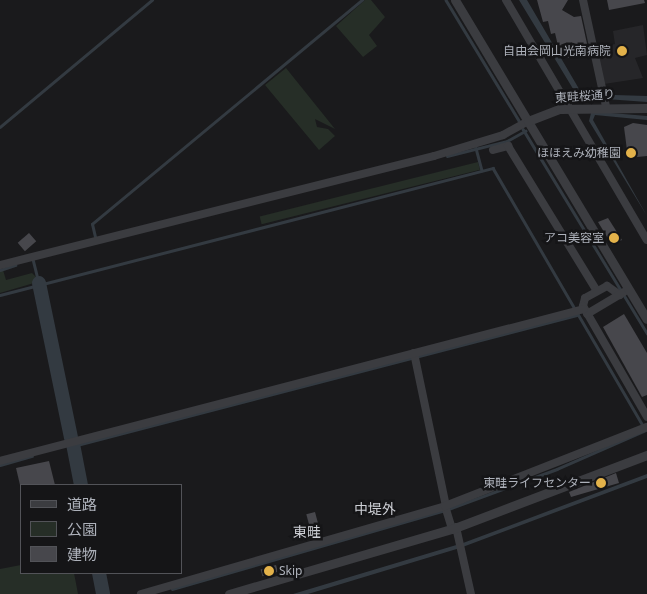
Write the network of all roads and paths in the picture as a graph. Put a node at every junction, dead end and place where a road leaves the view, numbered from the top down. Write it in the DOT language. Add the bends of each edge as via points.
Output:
graph roads {
  1 [pos="455,0"];
  2 [pos="506,0"];
  3 [pos="583,0"];
  4 [pos="605,100"];
  5 [pos="647,108"];
  6 [pos="569,109"];
  7 [pos="528,122"];
  8 [pos="493,150"];
  9 [pos="647,240"];
  10 [pos="0,265"];
  11 [pos="597,291"];
  12 [pos="624,292"];
  13 [pos="581,311"];
  14 [pos="647,320"];
  15 [pos="415,356"];
  16 [pos="647,418"];
  17 [pos="647,427"];
  18 [pos="647,455"];
  19 [pos="0,461"];
  20 [pos="446,508"];
  21 [pos="454,528"];
  22 [pos="141,594"];
  23 [pos="228,594"];
  24 [pos="471,594"];
  1 -- 7 [label="street"];
  2 -- 6 [label="street"];
  3 -- 4 [label="street"];
  4 -- 5 [label="street, 東畦桜通り"];
  4 -- 6 [label="street, 東畦桜通り"];
  6 -- 7 [label="street, 東畦桜通り" via="550,111"];
  6 -- 9 [label="street"];
  7 -- 10 [label="street" via="502,135 434,156"];
  7 -- 12 [label="street"];
  8 -- 11 [label="street" via="508,146"];
  11 -- 12 [label="street" via="607,286"];
  11 -- 13 [label="street" via="585,298"];
  12 -- 13 [label="street"];
  12 -- 14 [label="street"];
  13 -- 15 [label="street"];
  13 -- 16 [label="street"];
  15 -- 19 [label="street"];
  15 -- 20 [label="street"];
  17 -- 20 [label="street"];
  18 -- 21 [label="street"];
  20 -- 21 [label="street"];
  20 -- 22 [label="street"];
  21 -- 23 [label="street"];
  21 -- 24 [label="street"];
}
